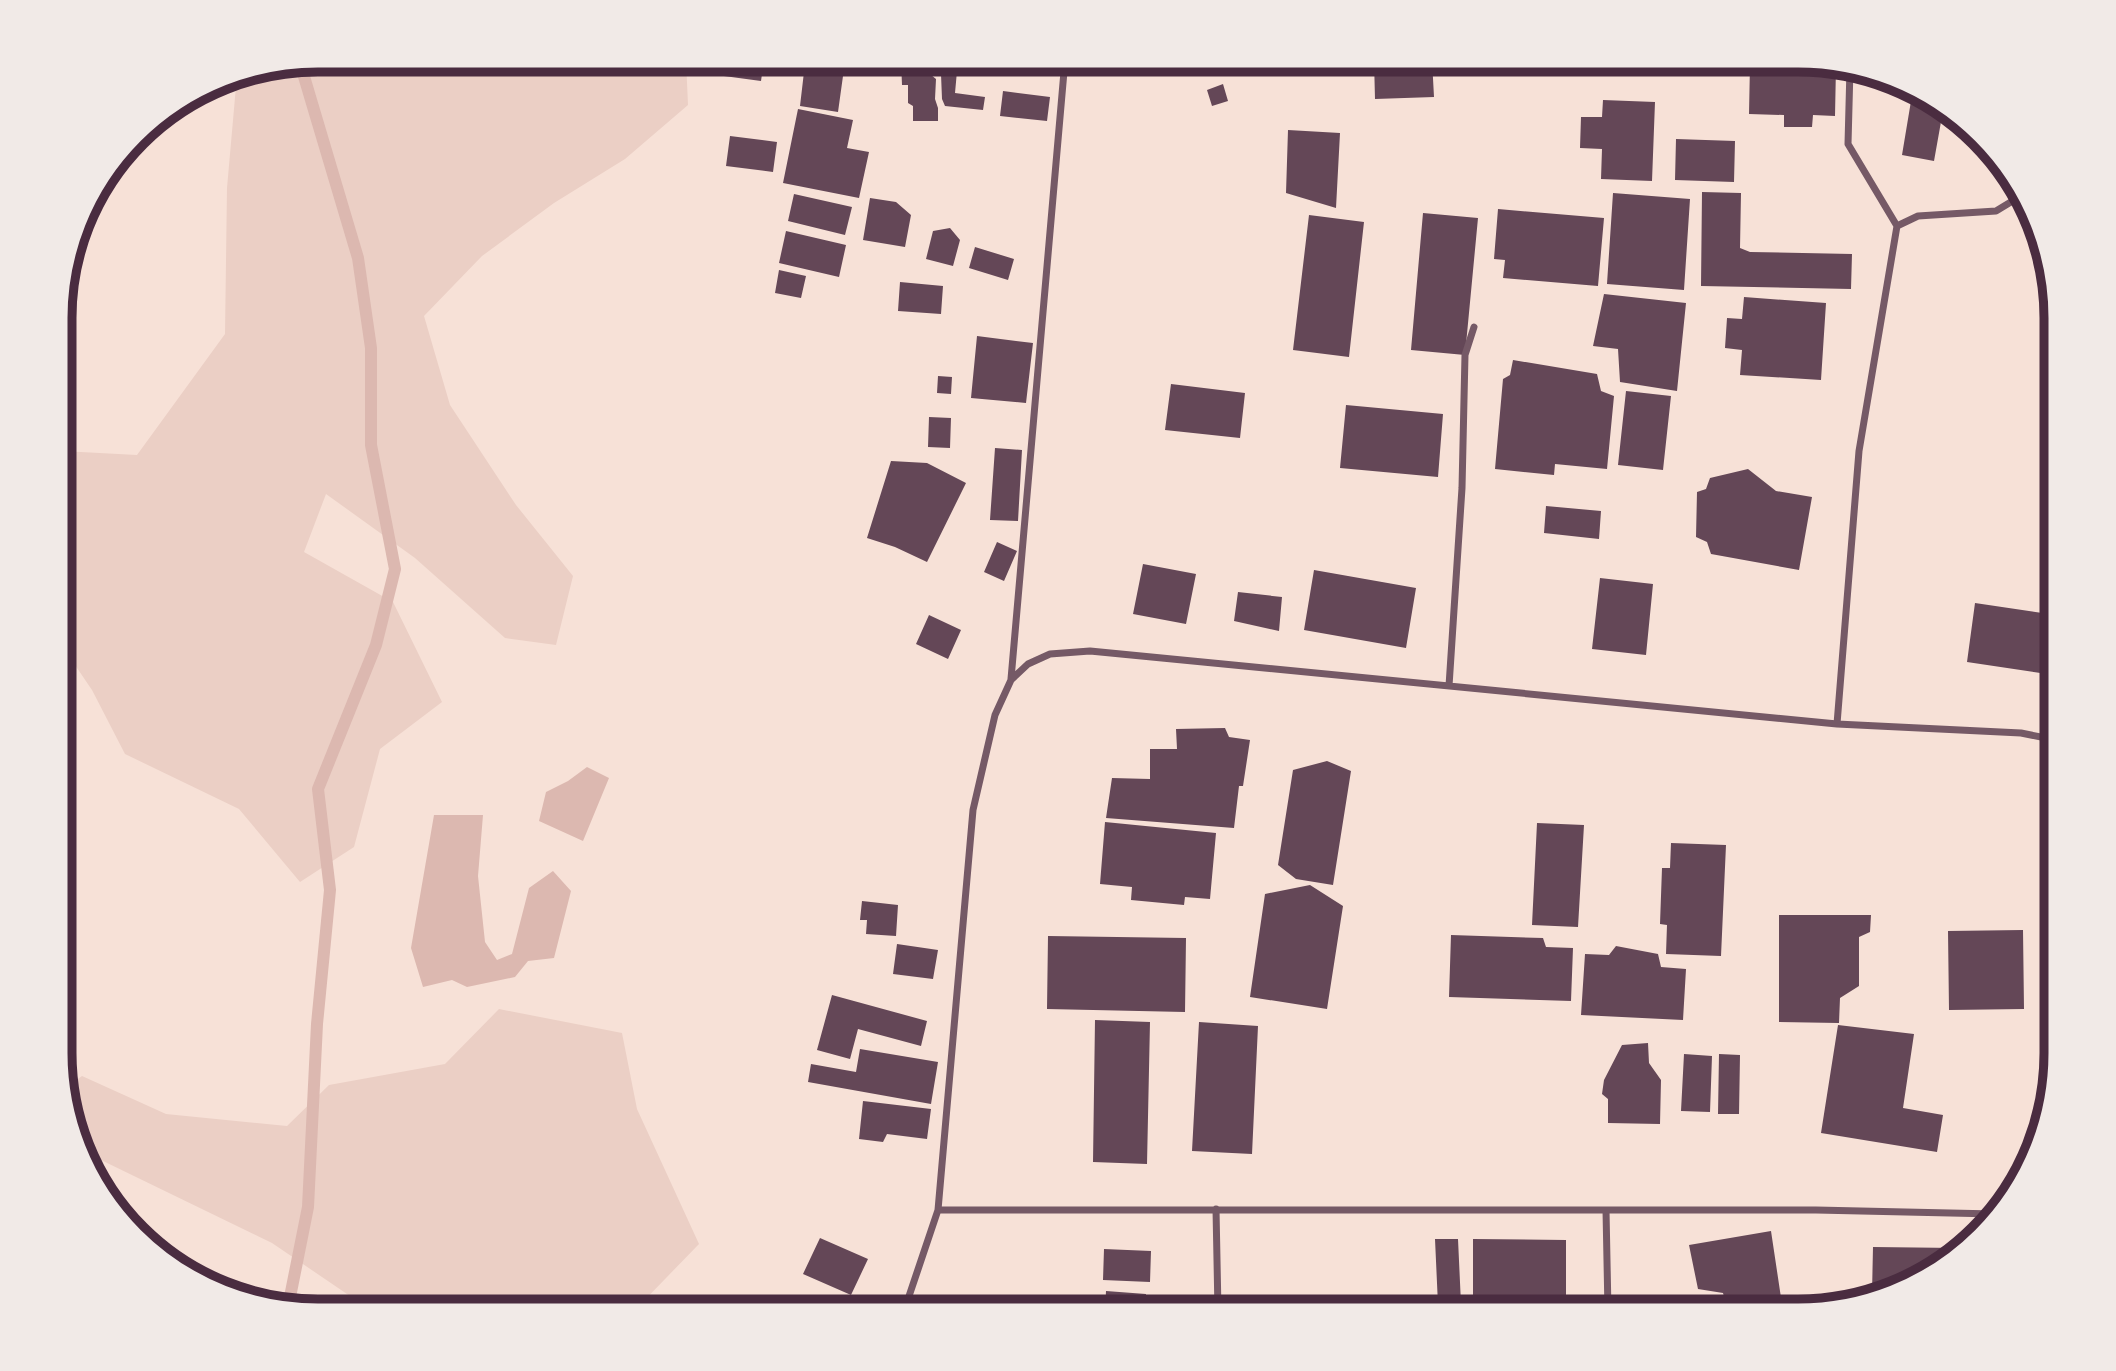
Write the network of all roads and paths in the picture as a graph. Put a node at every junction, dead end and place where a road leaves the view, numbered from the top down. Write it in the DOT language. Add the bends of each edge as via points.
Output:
graph roads {
  1 [pos="1064,72"];
  2 [pos="1850,77"];
  3 [pos="2014,200"];
  4 [pos="1897,226"];
  5 [pos="1474,327"];
  6 [pos="1011,680"];
  7 [pos="1449,686"];
  8 [pos="1837,724"];
  9 [pos="2044,738"];
  10 [pos="1216,1209"];
  11 [pos="938,1210"];
  12 [pos="1606,1210"];
  13 [pos="1985,1214"];
  14 [pos="908,1299"];
  15 [pos="1218,1299"];
  16 [pos="1608,1299"];
  1 -- 6 [label="street"];
  2 -- 4 [label="street" via="1848,145"];
  3 -- 4 [label="street" via="1996,211 1918,216"];
  4 -- 8 [label="street" via="1859,452"];
  5 -- 7 [label="street" via="1465,355"];
  6 -- 7 [label="street" via="1028,664 1050,654 1090,652"];
  6 -- 11 [label="street" via="995,715 973,810"];
  7 -- 8 [label="street"];
  8 -- 9 [label="street"];
  10 -- 11 [label="street"];
  10 -- 12 [label="street"];
  10 -- 15 [label="street"];
  11 -- 14 [label="street"];
  12 -- 13 [label="street"];
  12 -- 16 [label="street"];
}
